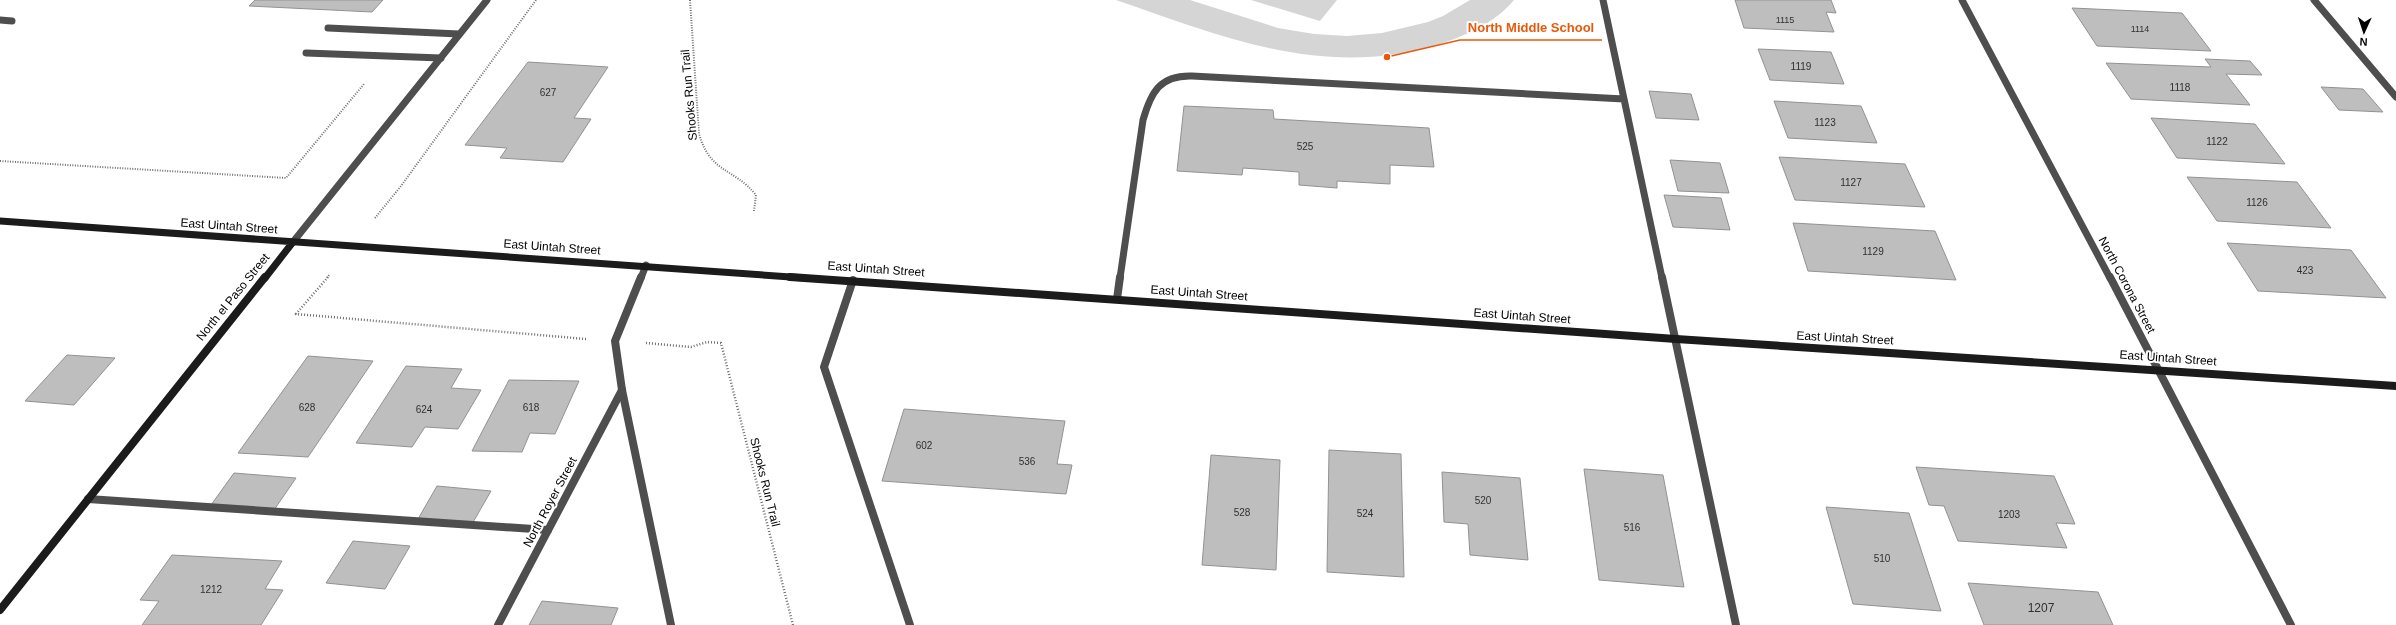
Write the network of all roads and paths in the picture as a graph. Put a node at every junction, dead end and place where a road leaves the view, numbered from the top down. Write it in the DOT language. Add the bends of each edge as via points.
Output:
graph roads {
  1 [pos="487,0"];
  2 [pos="690,0"];
  3 [pos="1603,0"];
  4 [pos="1962,0"];
  5 [pos="2314,0"];
  6 [pos="0,20"];
  7 [pos="12,21"];
  8 [pos="328,28"];
  9 [pos="460,34"];
  10 [pos="306,53"];
  11 [pos="441,58"];
  12 [pos="2396,97"];
  13 [pos="1624,99"];
  14 [pos="0,161"];
  15 [pos="286,178"];
  16 [pos="754,211"];
  17 [pos="0,221"];
  18 [pos="293,242"];
  19 [pos="646,265"];
  20 [pos="853,280"];
  21 [pos="1117,299"];
  22 [pos="1676,339"];
  23 [pos="721,343"];
  24 [pos="2158,369"];
  25 [pos="2396,386"];
  26 [pos="622,390"];
  27 [pos="88,499"];
  28 [pos="548,530"];
  29 [pos="0,610"];
  30 [pos="498,625"];
  31 [pos="671,625"];
  32 [pos="793,625"];
  33 [pos="910,625"];
  34 [pos="1736,625"];
  35 [pos="2291,625"];
  1 -- 9 [label="street, North el Paso Street"];
  2 -- 16 [label="path, Shooks Run Trail" via="699,134 706,155 748,184 756,195"];
  3 -- 13 [label="street"];
  4 -- 24 [label="street, North Corona Street"];
  5 -- 12 [label="street"];
  6 -- 7 [label="street"];
  8 -- 9 [label="street"];
  9 -- 11 [label="street, North el Paso Street"];
  10 -- 11 [label="street"];
  11 -- 18 [label="street, North el Paso Street"];
  13 -- 21 [label="street" via="1172,77 1159,87 1147,102"];
  13 -- 22 [label="street"];
  14 -- 15 [label="path"];
  17 -- 18 [label="main road, East Uintah Street"];
  18 -- 19 [label="main road, East Uintah Street"];
  18 -- 27 [label="main road, North el Paso Street"];
  19 -- 20 [label="main road, East Uintah Street"];
  19 -- 26 [label="street" via="615,341"];
  20 -- 21 [label="main road, East Uintah Street"];
  20 -- 33 [label="street" via="824,367"];
  21 -- 22 [label="main road, East Uintah Street"];
  22 -- 24 [label="main road, East Uintah Street"];
  22 -- 34 [label="street"];
  23 -- 32 [label="path, Shooks Run Trail"];
  24 -- 25 [label="main road, East Uintah Street"];
  24 -- 35 [label="street, North Corona Street"];
  26 -- 28 [label="street, North Royer Street"];
  26 -- 31 [label="street"];
  27 -- 28 [label="street"];
  27 -- 29 [label="main road, North el Paso Street"];
  28 -- 30 [label="street, North Royer Street"];
}
